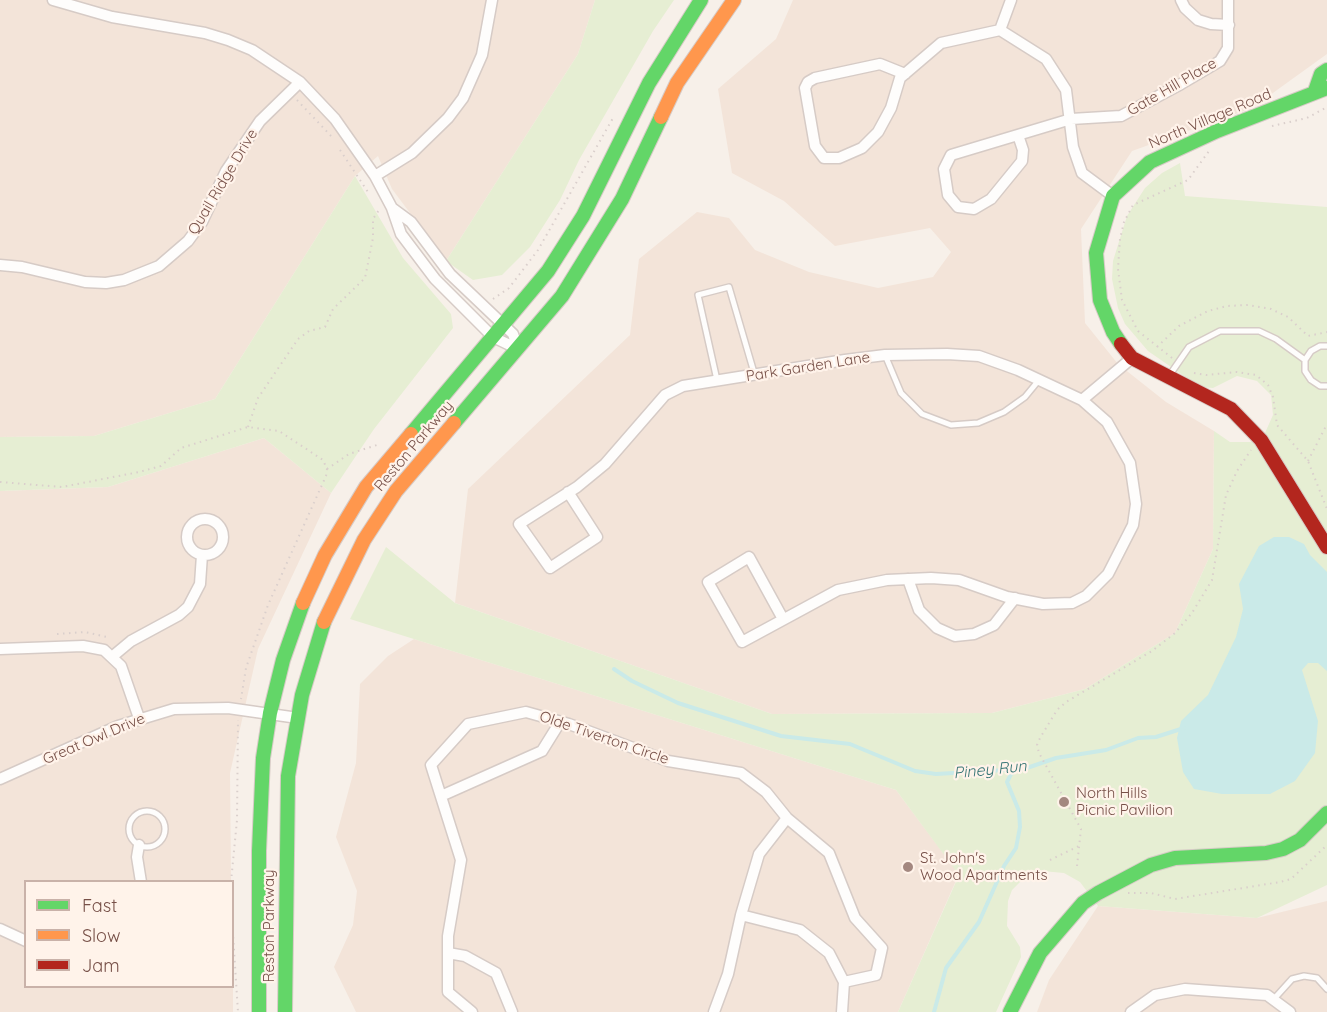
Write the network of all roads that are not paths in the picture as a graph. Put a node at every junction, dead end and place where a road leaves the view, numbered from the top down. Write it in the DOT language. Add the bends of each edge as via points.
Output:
graph roads {
  1 [pos="53,0"];
  2 [pos="492,0"];
  3 [pos="701,0"];
  4 [pos="734,0"];
  5 [pos="1011,0"];
  6 [pos="1181,0"];
  7 [pos="1228,0"];
  8 [pos="1229,25"];
  9 [pos="1000,30"];
  10 [pos="1327,70"];
  11 [pos="905,74"];
  12 [pos="300,82"];
  13 [pos="1321,89"];
  14 [pos="1071,119"];
  15 [pos="1018,135"];
  16 [pos="375,177"];
  17 [pos="1113,196"];
  18 [pos="392,208"];
  19 [pos="0,265"];
  20 [pos="504,325"];
  21 [pos="493,338"];
  22 [pos="1327,346"];
  23 [pos="518,349"];
  24 [pos="885,355"];
  25 [pos="1132,358"];
  26 [pos="1305,360"];
  27 [pos="755,376"];
  28 [pos="1168,378"];
  29 [pos="1039,379"];
  30 [pos="717,382"];
  31 [pos="1327,386"];
  32 [pos="1082,400"];
  33 [pos="568,492"];
  34 [pos="1327,548"];
  35 [pos="202,555"];
  36 [pos="908,579"];
  37 [pos="1015,598"];
  38 [pos="783,619"];
  39 [pos="0,650"];
  40 [pos="113,656"];
  41 [pos="270,714"];
  42 [pos="139,718"];
  43 [pos="298,718"];
  44 [pos="560,722"];
  45 [pos="0,779"];
  46 [pos="441,796"];
  47 [pos="1327,813"];
  48 [pos="787,818"];
  49 [pos="139,845"];
  50 [pos="141,880"];
  51 [pos="741,915"];
  52 [pos="0,929"];
  53 [pos="24,940"];
  54 [pos="448,953"];
  55 [pos="844,982"];
  56 [pos="1327,989"];
  57 [pos="1273,1000"];
  58 [pos="259,1012"];
  59 [pos="285,1012"];
  60 [pos="472,1012"];
  61 [pos="512,1012"];
  62 [pos="714,1012"];
  63 [pos="842,1012"];
  64 [pos="1010,1012"];
  65 [pos="1131,1012"];
  66 [pos="1290,1012"];
  1 -- 12 [label="street" via="112,17 228,40 252,50"];
  2 -- 16 [label="street" via="482,55 463,98 412,153"];
  3 -- 20 [label="main road, Reston Parkway" via="649,83 583,216 548,271"];
  4 -- 23 [label="main road, Reston Parkway" via="677,83 607,226 562,296"];
  5 -- 9 [label="street"];
  6 -- 8 [label="street" via="1198,20"];
  7 -- 8 [label="street, Gate Hill Place"];
  8 -- 14 [label="street, Gate Hill Place" via="1228,48 1220,61 1121,116"];
  9 -- 11 [label="street" via="940,43"];
  9 -- 14 [label="street" via="1046,59 1066,90"];
  10 -- 13 [label="main road, North Village Road" via="1321,74"];
  11 -- 11 [label="street" via="878,132 862,148 839,158 824,158 814,146 805,88 808,82 880,64"];
  12 -- 16 [label="street" via="335,119"];
  12 -- 19 [label="street, Quail Ridge Drive" via="270,109 240,147 202,222 188,241 159,266 106,283"];
  13 -- 17 [label="main road, North Village Road" via="1158,158 1132,176"];
  14 -- 15 [label="street, Gate Hill Place"];
  14 -- 17 [label="street" via="1072,147 1082,173"];
  15 -- 15 [label="street, Gate Hill Place" via="1022,161 991,199 974,209 958,207 948,195 944,169 951,155"];
  16 -- 18 [label="street"];
  17 -- 25 [label="main road, North Village Road" via="1096,253 1100,300 1113,332"];
  18 -- 20 [label="street" via="411,222 450,274"];
  18 -- 21 [label="street" via="412,251"];
  20 -- 21 [label="main road, Reston Parkway"];
  20 -- 23 [label="street" via="513,334"];
  21 -- 23 [label="street"];
  21 -- 41 [label="main road, Reston Parkway" via="382,466 342,525 306,593"];
  22 -- 26 [label="lane" via="1311,351"];
  23 -- 43 [label="main road, Reston Parkway" via="396,491 364,540 321,630"];
  24 -- 27 [label="street, Park Garden Lane"];
  24 -- 29 [label="street, Park Garden Lane" via="979,356"];
  24 -- 29 [label="lane" via="901,393 922,414 951,425 978,423 1004,412"];
  25 -- 28 [label="main road, North Village Road"];
  25 -- 32 [label="street"];
  26 -- 28 [label="lane" via="1259,331 1220,331 1201,339 1177,362"];
  26 -- 31 [label="lane" via="1305,371 1311,380"];
  27 -- 30 [label="street, Park Garden Lane"];
  27 -- 30 [label="lane" via="729,287 698,295"];
  28 -- 34 [label="main road, North Village Road" via="1231,409 1261,440"];
  29 -- 32 [label="street, Park Garden Lane"];
  30 -- 33 [label="street, Park Garden Lane" via="683,386 665,394 604,464"];
  32 -- 37 [label="street, Park Garden Lane" via="1107,422 1131,463 1135,485 1133,525 1108,574 1086,596 1071,603 1043,604"];
  33 -- 33 [label="street, Park Garden Lane" via="519,524 550,568 597,537"];
  35 -- 40 [label="street" via="200,584 188,607"];
  36 -- 37 [label="street, Park Garden Lane" via="959,580"];
  36 -- 37 [label="street" via="919,610 937,628 955,636 974,634 994,625"];
  36 -- 38 [label="street, Park Garden Lane" via="838,590"];
  38 -- 38 [label="street, Park Garden Lane" via="742,642 708,582 749,557"];
  39 -- 40 [label="street" via="83,645"];
  40 -- 42 [label="street"];
  41 -- 42 [label="street, Great Owl Drive" via="192,707"];
  41 -- 43 [label="street, Great Owl Drive"];
  41 -- 58 [label="main road, Reston Parkway" via="259,812"];
  42 -- 45 [label="street, Great Owl Drive"];
  43 -- 59 [label="main road, Reston Parkway" via="286,805"];
  44 -- 46 [label="street" via="542,751"];
  44 -- 46 [label="street, Olde Tiverton Circle" via="526,712 468,724 431,765"];
  44 -- 48 [label="street, Olde Tiverton Circle" via="668,761 741,773 766,792"];
  46 -- 54 [label="street, Olde Tiverton Circle" via="461,860"];
  47 -- 64 [label="main road" via="1300,840 1283,849 1175,858 1151,865 1098,893 1083,903 1040,953"];
  48 -- 51 [label="street" via="759,854"];
  48 -- 55 [label="street, Olde Tiverton Circle" via="829,853 855,918 882,948 876,975"];
  49 -- 49 [label="lane" via="154,845 164,834 156,813 141,812 130,823 131,837"];
  49 -- 50 [label="street"];
  51 -- 55 [label="street" via="800,930 829,953"];
  51 -- 62 [label="street" via="728,974"];
  52 -- 53 [label="street"];
  54 -- 60 [label="street, Olde Tiverton Circle" via="448,992"];
  54 -- 61 [label="street" via="465,956 496,973"];
  55 -- 63 [label="street"];
  56 -- 57 [label="lane" via="1317,978 1305,976 1292,979"];
  57 -- 65 [label="street" via="1267,996 1185,989 1155,995"];
  57 -- 66 [label="street"];
}
